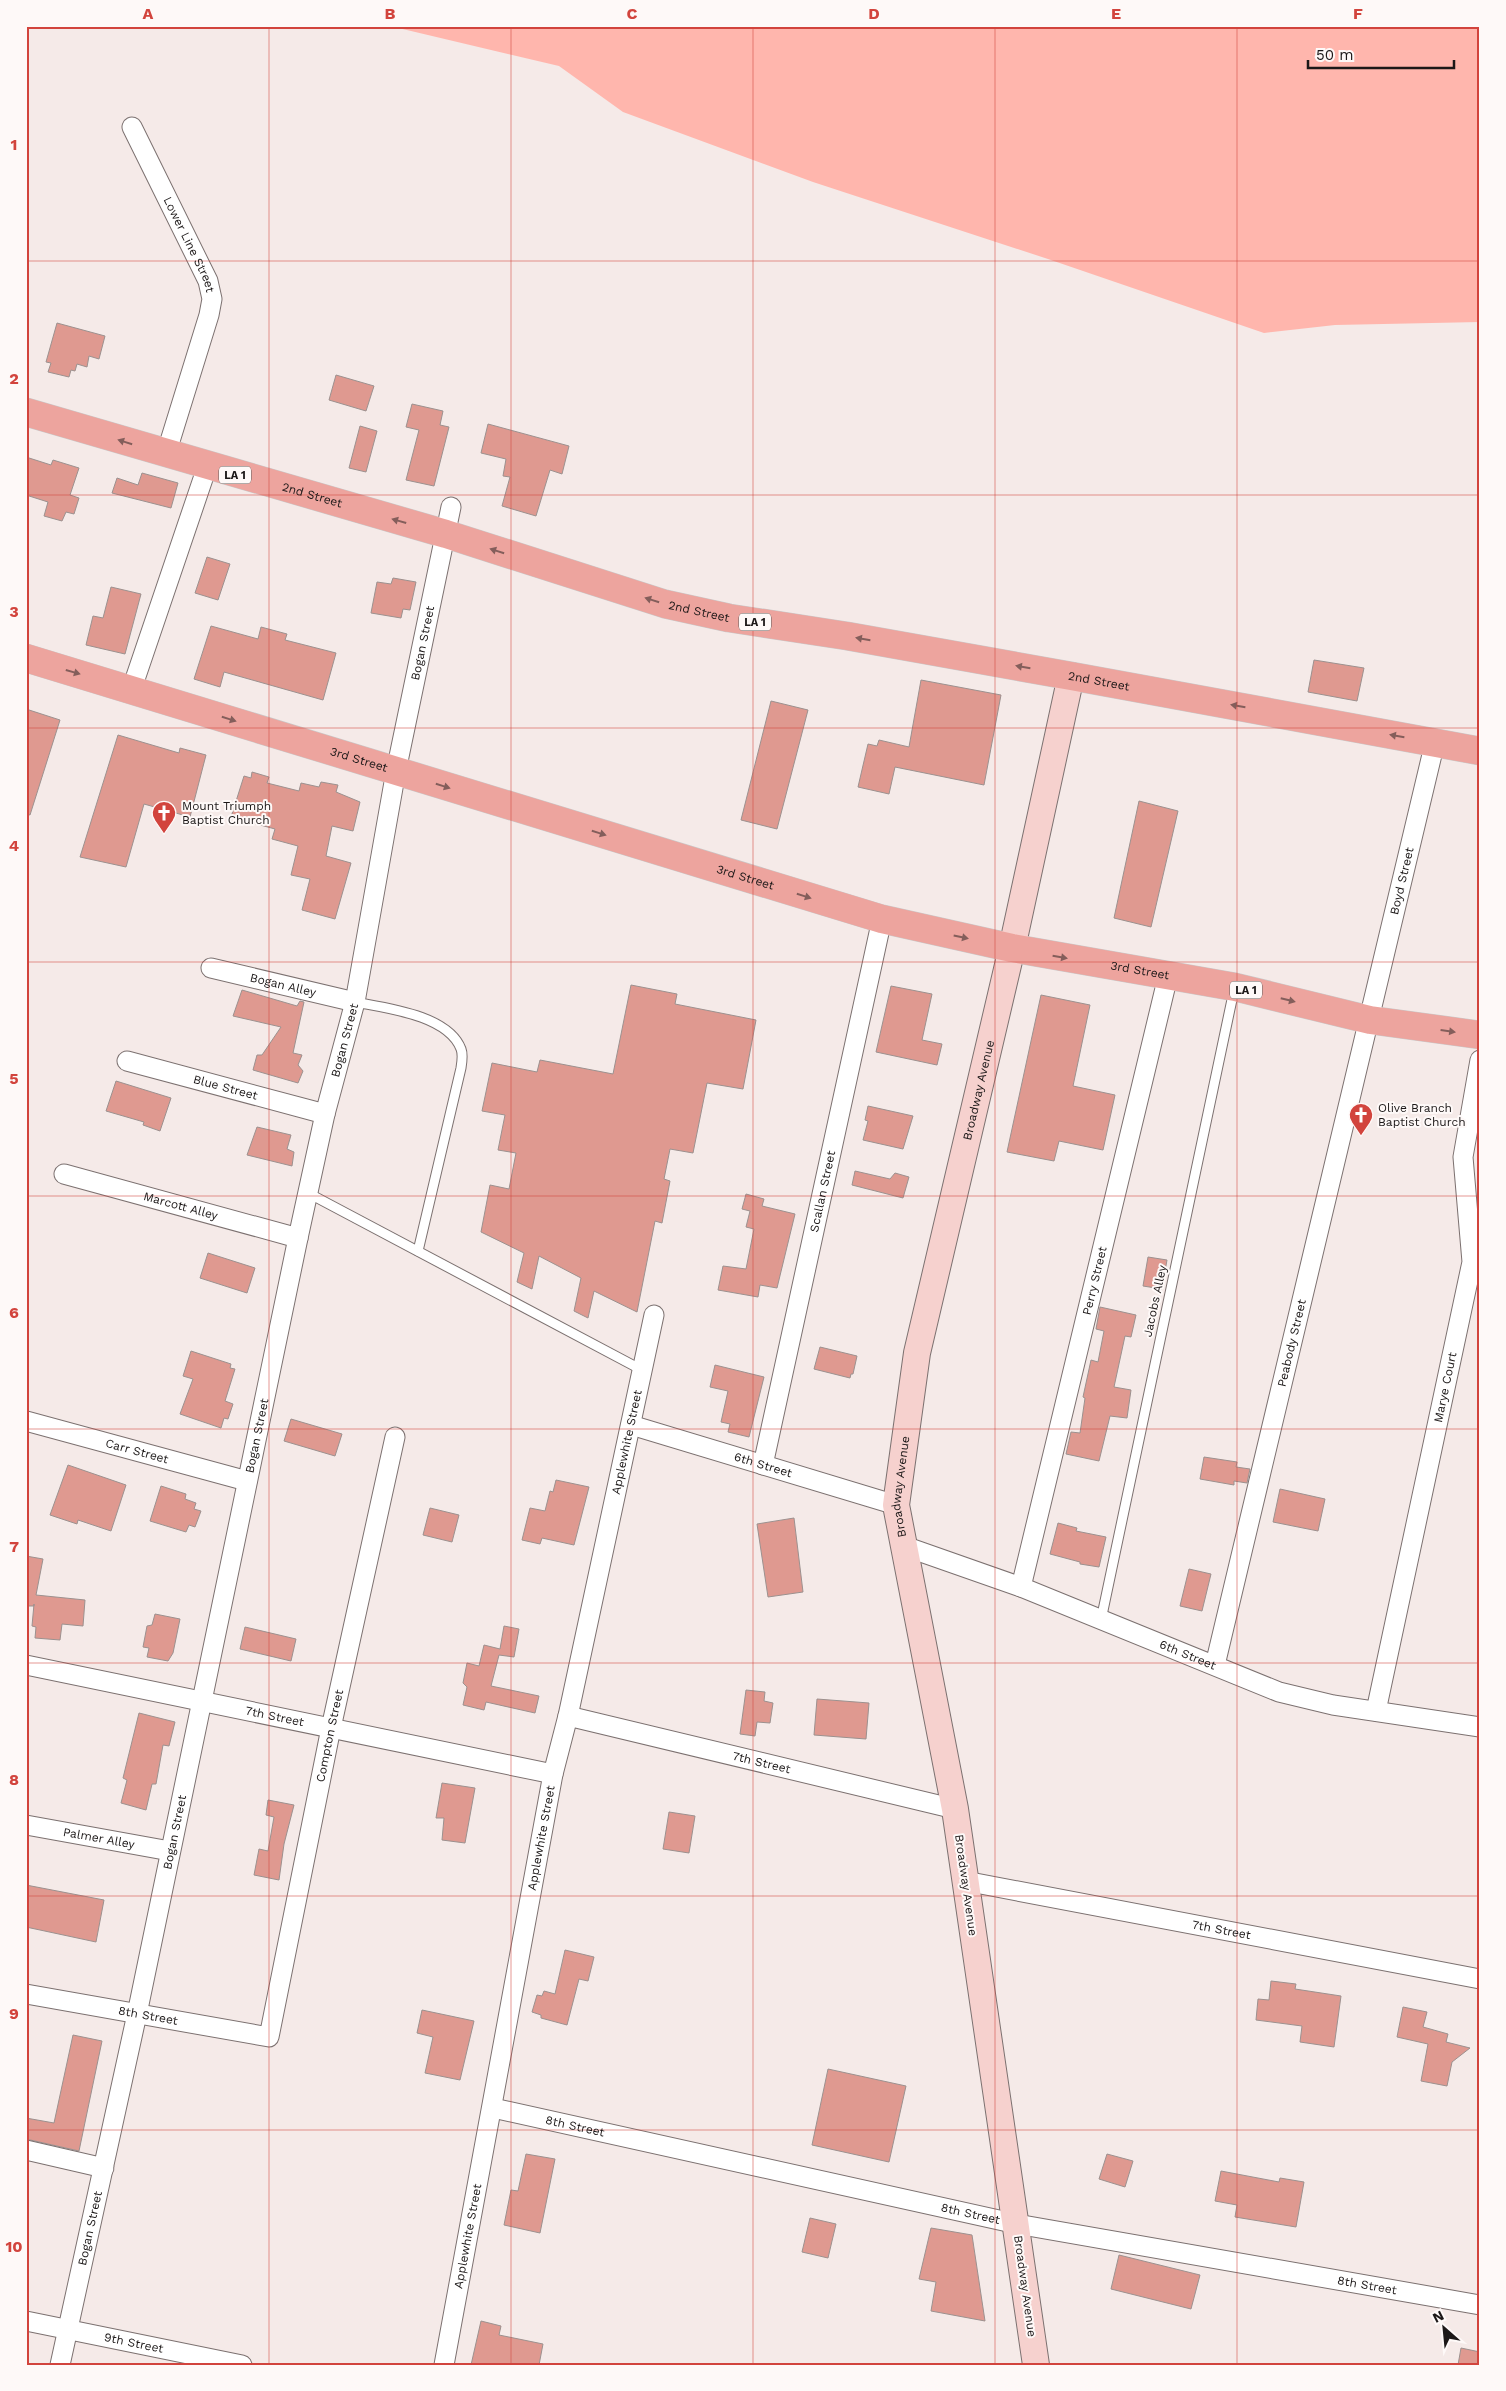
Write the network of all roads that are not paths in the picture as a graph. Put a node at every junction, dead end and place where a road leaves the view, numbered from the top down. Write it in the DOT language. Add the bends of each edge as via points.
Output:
graph roads {
  1 [pos="132,126"];
  2 [pos="26,412"];
  3 [pos="166,454"];
  4 [pos="207,466"];
  5 [pos="451,507"];
  6 [pos="446,534"];
  7 [pos="26,658"];
  8 [pos="1072,676"];
  9 [pos="132,688"];
  10 [pos="1435,742"];
  11 [pos="1480,751"];
  12 [pos="396,772"];
  13 [pos="882,919"];
  14 [pos="1012,948"];
  15 [pos="211,968"];
  16 [pos="1168,976"];
  17 [pos="1235,987"];
  18 [pos="355,1002"];
  19 [pos="1370,1020"];
  20 [pos="1480,1035"];
  21 [pos="1480,1060"];
  22 [pos="127,1061"];
  23 [pos="325,1114"];
  24 [pos="64,1174"];
  25 [pos="308,1192"];
  26 [pos="298,1238"];
  27 [pos="418,1251"];
  28 [pos="1476,1263"];
  29 [pos="654,1315"];
  30 [pos="642,1370"];
  31 [pos="26,1421"];
  32 [pos="631,1425"];
  33 [pos="395,1437"];
  34 [pos="763,1465"];
  35 [pos="247,1481"];
  36 [pos="896,1505"];
  37 [pos="904,1546"];
  38 [pos="1021,1586"];
  39 [pos="1101,1620"];
  40 [pos="26,1665"];
  41 [pos="1215,1665"];
  42 [pos="201,1702"];
  43 [pos="1376,1712"];
  44 [pos="568,1716"];
  45 [pos="1480,1727"];
  46 [pos="331,1728"];
  47 [pos="553,1774"];
  48 [pos="955,1809"];
  49 [pos="26,1825"];
  50 [pos="170,1851"];
  51 [pos="965,1881"];
  52 [pos="1480,1979"];
  53 [pos="26,1994"];
  54 [pos="137,2014"];
  55 [pos="269,2038"];
  56 [pos="493,2108"];
  57 [pos="26,2150"];
  58 [pos="104,2168"];
  59 [pos="1017,2224"];
  60 [pos="1480,2305"];
  61 [pos="26,2321"];
  62 [pos="67,2329"];
  63 [pos="60,2365"];
  64 [pos="242,2365"];
  65 [pos="444,2365"];
  66 [pos="1036,2365"];
  1 -- 3 [label="street, Lower Line Street" via="200,263 212,299 210,315"];
  3 -- 2 [label="main road, 2nd Street / LA 1, one-way"];
  3 -- 4 [label="main road, 2nd Street / LA 1"];
  6 -- 4 [label="main road, 2nd Street / LA 1, one-way"];
  4 -- 9 [label="street"];
  5 -- 6 [label="street, Bogan Street"];
  8 -- 6 [label="main road, 2nd Street / LA 1, one-way" via="665,604"];
  6 -- 12 [label="street, Bogan Street"];
  7 -- 9 [label="main road, 3rd Street / LA 1, one-way"];
  10 -- 8 [label="main road, 2nd Street / LA 1, one-way"];
  8 -- 14 [label="main road, Broadway Avenue"];
  9 -- 12 [label="main road, 3rd Street / LA 1, one-way"];
  10 -- 11 [label="main road, 2nd Street / LA 1"];
  10 -- 19 [label="street, Boyd Street"];
  12 -- 13 [label="main road, 3rd Street / LA 1, one-way"];
  12 -- 18 [label="street, Bogan Street"];
  13 -- 14 [label="main road, 3rd Street / LA 1, one-way"];
  13 -- 34 [label="street, Scallan Street"];
  14 -- 16 [label="main road, 3rd Street / LA 1, one-way"];
  14 -- 36 [label="main road, Broadway Avenue" via="916,1353"];
  15 -- 18 [label="street, Bogan Alley"];
  16 -- 17 [label="main road, 3rd Street / LA 1"];
  16 -- 38 [label="street, Perry Street"];
  17 -- 19 [label="main road, 3rd Street / LA 1, one-way"];
  17 -- 39 [label="lane, Jacobs Alley"];
  18 -- 23 [label="street, Bogan Street"];
  18 -- 27 [label="lane" via="411,1014 437,1024 452,1035 462,1050 461,1068"];
  19 -- 20 [label="main road, 3rd Street / LA 1, one-way"];
  19 -- 41 [label="street, Peabody Street"];
  21 -- 28 [label="street, Marye Court" via="1463,1157"];
  22 -- 23 [label="street, Blue Street"];
  23 -- 25 [label="street, Bogan Street"];
  24 -- 26 [label="street, Marcott Alley"];
  25 -- 26 [label="street, Bogan Street"];
  25 -- 27 [label="lane"];
  26 -- 35 [label="street, Bogan Street"];
  27 -- 30 [label="lane"];
  28 -- 43 [label="street, Marye Court"];
  29 -- 30 [label="street, Applewhite Street"];
  30 -- 32 [label="street, Applewhite Street"];
  31 -- 35 [label="street, Carr Street"];
  32 -- 34 [label="street, 6th Street"];
  32 -- 44 [label="street, Applewhite Street"];
  33 -- 46 [label="street, Compton Street"];
  34 -- 36 [label="street, 6th Street"];
  35 -- 42 [label="street, Bogan Street"];
  36 -- 37 [label="main road, Broadway Avenue"];
  37 -- 38 [label="street, 6th Street"];
  37 -- 48 [label="main road, Broadway Avenue"];
  38 -- 39 [label="street, 6th Street"];
  39 -- 41 [label="street, 6th Street"];
  40 -- 42 [label="street, 7th Street"];
  41 -- 43 [label="street, 6th Street" via="1279,1692"];
  42 -- 46 [label="street, 7th Street"];
  42 -- 50 [label="street, Bogan Street"];
  43 -- 45 [label="street, 6th Street"];
  44 -- 47 [label="street, Applewhite Street"];
  44 -- 48 [label="street, 7th Street"];
  46 -- 47 [label="street, 7th Street"];
  46 -- 55 [label="street, Compton Street"];
  47 -- 56 [label="street, Applewhite Street"];
  48 -- 51 [label="main road, Broadway Avenue"];
  49 -- 50 [label="street, Palmer Alley"];
  50 -- 54 [label="street, Bogan Street"];
  51 -- 52 [label="street, 7th Street"];
  51 -- 59 [label="main road, Broadway Avenue"];
  53 -- 54 [label="street, 8th Street"];
  54 -- 55 [label="street, 8th Street"];
  54 -- 58 [label="street, Bogan Street"];
  56 -- 59 [label="street, 8th Street"];
  56 -- 65 [label="street, Applewhite Street"];
  57 -- 58 [label="street"];
  58 -- 62 [label="street, Bogan Street"];
  59 -- 60 [label="street, 8th Street"];
  59 -- 66 [label="main road, Broadway Avenue"];
  61 -- 62 [label="street, 9th Street"];
  62 -- 63 [label="street, Bogan Street"];
  62 -- 64 [label="street, 9th Street"];
}
